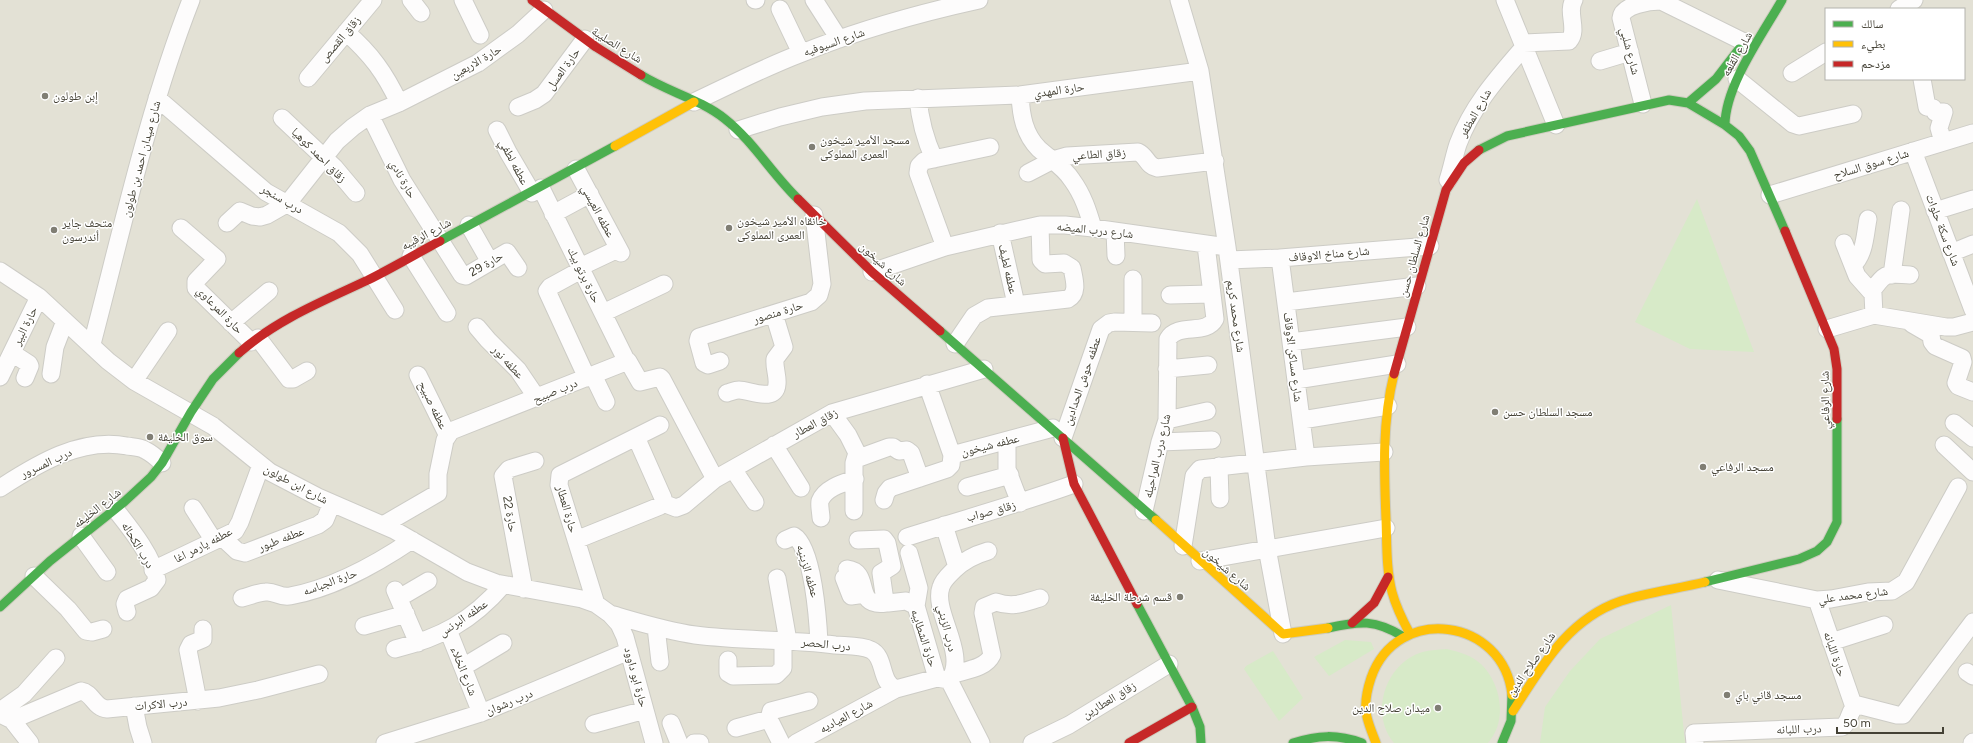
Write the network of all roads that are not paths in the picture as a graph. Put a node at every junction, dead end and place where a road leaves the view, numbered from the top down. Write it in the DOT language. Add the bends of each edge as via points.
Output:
graph roads {
  1 [pos="191,0"];
  2 [pos="374,0"];
  3 [pos="464,0"];
  4 [pos="814,0"];
  5 [pos="979,0"];
  6 [pos="1179,0"];
  7 [pos="1505,0"];
  8 [pos="1574,0"];
  9 [pos="1782,0"];
  10 [pos="1914,0"];
  11 [pos="538,5"];
  12 [pos="780,8"];
  13 [pos="1901,8"];
  14 [pos="346,32"];
  15 [pos="480,35"];
  16 [pos="1746,38"];
  17 [pos="585,39"];
  18 [pos="839,39"];
  19 [pos="1524,45"];
  20 [pos="1630,52"];
  21 [pos="801,53"];
  22 [pos="1825,53"];
  23 [pos="1600,60"];
  24 [pos="1200,71"];
  25 [pos="1792,73"];
  26 [pos="308,78"];
  27 [pos="1737,79"];
  28 [pos="1922,80"];
  29 [pos="1020,95"];
  30 [pos="157,98"];
  31 [pos="918,98"];
  32 [pos="694,102"];
  33 [pos="399,103"];
  34 [pos="1688,103"];
  35 [pos="1644,104"];
  36 [pos="518,107"];
  37 [pos="1853,114"];
  38 [pos="370,115"];
  39 [pos="282,118"];
  40 [pos="1725,124"];
  41 [pos="1556,125"];
  42 [pos="498,130"];
  43 [pos="738,130"];
  44 [pos="1973,133"];
  45 [pos="1943,142"];
  46 [pos="990,147"];
  47 [pos="1913,151"];
  48 [pos="323,158"];
  49 [pos="934,159"];
  50 [pos="1053,160"];
  51 [pos="1215,161"];
  52 [pos="576,169"];
  53 [pos="1028,173"];
  54 [pos="1446,190"];
  55 [pos="536,191"];
  56 [pos="356,193"];
  57 [pos="590,194"];
  58 [pos="1770,195"];
  59 [pos="1973,199"];
  60 [pos="288,203"];
  61 [pos="1901,210"];
  62 [pos="1935,211"];
  63 [pos="553,214"];
  64 [pos="814,215"];
  65 [pos="1868,219"];
  66 [pos="227,223"];
  67 [pos="1040,225"];
  68 [pos="469,226"];
  69 [pos="181,228"];
  70 [pos="1093,228"];
  71 [pos="1116,231"];
  72 [pos="1000,233"];
  73 [pos="439,240"];
  74 [pos="1844,242"];
  75 [pos="1973,244"];
  76 [pos="1206,245"];
  77 [pos="1430,246"];
  78 [pos="945,247"];
  79 [pos="1951,253"];
  80 [pos="1228,254"];
  81 [pos="486,255"];
  82 [pos="411,256"];
  83 [pos="1116,256"];
  84 [pos="1280,258"];
  85 [pos="1853,264"];
  86 [pos="518,268"];
  87 [pos="580,269"];
  88 [pos="0,271"];
  89 [pos="872,272"];
  90 [pos="1892,275"];
  91 [pos="1910,275"];
  92 [pos="375,276"];
  93 [pos="1133,280"];
  94 [pos="664,284"];
  95 [pos="1417,286"];
  96 [pos="1970,290"];
  97 [pos="269,291"];
  98 [pos="1872,291"];
  99 [pos="1212,294"];
  100 [pos="1170,295"];
  101 [pos="39,297"];
  102 [pos="1286,302"];
  103 [pos="1016,304"];
  104 [pos="395,310"];
  105 [pos="1973,310"];
  106 [pos="447,313"];
  107 [pos="602,313"];
  108 [pos="774,314"];
  109 [pos="1874,316"];
  110 [pos="1903,320"];
  111 [pos="65,321"];
  112 [pos="1134,322"];
  113 [pos="1973,322"];
  114 [pos="231,323"];
  115 [pos="1152,323"];
  116 [pos="477,327"];
  117 [pos="1407,327"];
  118 [pos="1827,329"];
  119 [pos="168,331"];
  120 [pos="254,340"];
  121 [pos="1291,342"];
  122 [pos="92,344"];
  123 [pos="955,344"];
  124 [pos="12,353"];
  125 [pos="720,361"];
  126 [pos="627,362"];
  127 [pos="1397,364"];
  128 [pos="1208,365"];
  129 [pos="984,369"];
  130 [pos="1168,369"];
  131 [pos="307,371"];
  132 [pos="51,374"];
  133 [pos="418,375"];
  134 [pos="590,376"];
  135 [pos="0,377"];
  136 [pos="25,378"];
  137 [pos="1296,380"];
  138 [pos="134,381"];
  139 [pos="927,384"];
  140 [pos="1973,392"];
  141 [pos="727,393"];
  142 [pos="537,398"];
  143 [pos="606,402"];
  144 [pos="1388,406"];
  145 [pos="1207,411"];
  146 [pos="191,412"];
  147 [pos="832,413"];
  148 [pos="1167,420"];
  149 [pos="1302,420"];
  150 [pos="1954,423"];
  151 [pos="660,425"];
  152 [pos="1058,433"];
  153 [pos="447,434"];
  154 [pos="636,437"];
  155 [pos="1973,438"];
  156 [pos="1212,440"];
  157 [pos="1007,441"];
  158 [pos="1160,442"];
  159 [pos="774,445"];
  160 [pos="1944,445"];
  161 [pos="1384,452"];
  162 [pos="952,455"];
  163 [pos="1306,456"];
  164 [pos="856,459"];
  165 [pos="535,461"];
  166 [pos="1257,461"];
  167 [pos="162,462"];
  168 [pos="261,465"];
  169 [pos="1219,466"];
  170 [pos="734,469"];
  171 [pos="1973,472"];
  172 [pos="1010,475"];
  173 [pos="920,478"];
  174 [pos="715,479"];
  175 [pos="855,479"];
  176 [pos="1074,484"];
  177 [pos="967,487"];
  178 [pos="1958,487"];
  179 [pos="0,488"];
  180 [pos="801,488"];
  181 [pos="1220,499"];
  182 [pos="884,500"];
  183 [pos="663,502"];
  184 [pos="755,502"];
  185 [pos="332,503"];
  186 [pos="1020,503"];
  187 [pos="193,508"];
  188 [pos="115,509"];
  189 [pos="854,510"];
  190 [pos="1144,510"];
  191 [pos="821,518"];
  192 [pos="383,525"];
  193 [pos="944,525"];
  194 [pos="1386,528"];
  195 [pos="80,536"];
  196 [pos="218,539"];
  197 [pos="412,540"];
  198 [pos="576,540"];
  199 [pos="785,540"];
  200 [pos="858,540"];
  201 [pos="1183,546"];
  202 [pos="1267,548"];
  203 [pos="988,551"];
  204 [pos="1200,561"];
  205 [pos="957,567"];
  206 [pos="153,570"];
  207 [pos="107,572"];
  208 [pos="845,573"];
  209 [pos="34,576"];
  210 [pos="1388,577"];
  211 [pos="777,578"];
  212 [pos="1716,580"];
  213 [pos="428,581"];
  214 [pos="503,585"];
  215 [pos="1679,588"];
  216 [pos="524,589"];
  217 [pos="242,598"];
  218 [pos="1040,598"];
  219 [pos="1817,600"];
  220 [pos="400,601"];
  221 [pos="886,603"];
  222 [pos="596,604"];
  223 [pos="916,606"];
  224 [pos="0,607"];
  225 [pos="127,612"];
  226 [pos="610,614"];
  227 [pos="1973,622"];
  228 [pos="1352,623"];
  229 [pos="1884,625"];
  230 [pos="364,626"];
  231 [pos="656,627"];
  232 [pos="102,629"];
  233 [pos="203,629"];
  234 [pos="448,630"];
  235 [pos="1284,634"];
  236 [pos="1407,635"];
  237 [pos="785,641"];
  238 [pos="1831,642"];
  239 [pos="418,643"];
  240 [pos="503,643"];
  241 [pos="819,643"];
  242 [pos="395,649"];
  243 [pos="629,652"];
  244 [pos="56,658"];
  245 [pos="728,660"];
  246 [pos="660,662"];
  247 [pos="1169,664"];
  248 [pos="463,667"];
  249 [pos="319,674"];
  250 [pos="947,677"];
  251 [pos="896,689"];
  252 [pos="198,701"];
  253 [pos="809,701"];
  254 [pos="134,706"];
  255 [pos="1192,707"];
  256 [pos="1854,707"];
  257 [pos="645,710"];
  258 [pos="1513,711"];
  259 [pos="481,713"];
  260 [pos="4,715"];
  261 [pos="769,719"];
  262 [pos="671,723"];
  263 [pos="594,724"];
  264 [pos="736,728"];
  265 [pos="1050,739"];
  266 [pos="1509,739"];
  267 [pos="30,743"];
  268 [pos="143,743"];
  269 [pos="385,743"];
  270 [pos="654,743"];
  271 [pos="679,743"];
  272 [pos="694,743"];
  273 [pos="700,743"];
  274 [pos="781,743"];
  275 [pos="796,743"];
  276 [pos="981,743"];
  277 [pos="1032,743"];
  278 [pos="1129,743"];
  279 [pos="1201,743"];
  280 [pos="1294,743"];
  281 [pos="1362,743"];
  282 [pos="1376,743"];
  283 [pos="1502,743"];
  284 [pos="1695,743"];
  1 -- 30 [label="street, شارع ميدان احمد بن طولون"];
  2 -- 14 [label="street, زقاق القصص"];
  3 -- 15 [label="street"];
  4 -- 18 [label="street"];
  5 -- 18 [label="street, شارع السيوفيه"];
  6 -- 24 [label="street, شارع محمد كريم"];
  7 -- 19 [label="street"];
  8 -- 19 [label="street" via="1570,8 1573,32 1569,41"];
  9 -- 27 [label="main road, شارع القلعه"];
  10 -- 13 [label="street"];
  11 -- 17 [label="main road, شارع الصليبة"];
  11 -- 33 [label="street, حارة الاربعين" via="518,34 496,52"];
  12 -- 21 [label="street"];
  14 -- 26 [label="street, زقاق القصص"];
  14 -- 33 [label="street" via="377,64"];
  16 -- 20 [label="street, شارع شلبي" via="1669,4 1652,1 1626,9 1621,15"];
  16 -- 34 [label="main road, شارع القلعه" via="1714,83"];
  17 -- 32 [label="main road, شارع الصليبة" via="644,76"];
  17 -- 36 [label="street, حارة العسل" via="544,94"];
  18 -- 21 [label="street, شارع السيوفيه"];
  19 -- 41 [label="street"];
  19 -- 54 [label="street, شارع المظفر" via="1473,112 1458,145"];
  20 -- 23 [label="street"];
  20 -- 35 [label="street, شارع شلبي"];
  21 -- 32 [label="street, شارع السيوفيه"];
  22 -- 25 [label="street"];
  24 -- 29 [label="street, حارة المهدي"];
  24 -- 51 [label="street, شارع محمد كريم"];
  27 -- 37 [label="street" via="1793,124 1799,126"];
  27 -- 40 [label="main road, شارع القلعه" via="1727,101"];
  28 -- 45 [label="street" via="1927,107 1933,108 1935,112 1944,112 1939,128"];
  29 -- 31 [label="street, حارة المهدي"];
  29 -- 50 [label="street" via="1021,115 1027,133"];
  30 -- 60 [label="street, درب سنجر" via="266,192"];
  30 -- 122 [label="street, شارع ميدان احمد بن طولون"];
  31 -- 43 [label="street, حارة المهدي" via="822,107"];
  31 -- 49 [label="street" via="925,140"];
  32 -- 43 [label="main road, شارع شيخون" via="726,118"];
  32 -- 52 [label="main road, شارع الرقيبه"];
  33 -- 38 [label="street, حارة الاربعين"];
  34 -- 35 [label="main road, شارع السلطان حسن" via="1669,100"];
  34 -- 40 [label="main road, شارع السلطان حسن"];
  35 -- 41 [label="main road, شارع السلطان حسن"];
  38 -- 48 [label="street, حارة الاربعين" via="347,132"];
  38 -- 73 [label="street, حارة نادي" via="402,180"];
  39 -- 48 [label="street, زقاق احمد كوهيا"];
  40 -- 58 [label="main road, شارع الرفاعي" via="1745,143"];
  41 -- 54 [label="main road, شارع السلطان حسن" via="1507,136 1488,144 1471,155 1457,170"];
  42 -- 55 [label="street, عطفه لطفي" via="508,152"];
  43 -- 64 [label="main road, شارع شيخون" via="783,184"];
  44 -- 45 [label="street, شارع سوق السلاح"];
  45 -- 47 [label="street, شارع سوق السلاح"];
  46 -- 49 [label="street"];
  47 -- 58 [label="street, شارع سوق السلاح"];
  47 -- 62 [label="street, شارع سكة حلوات"];
  48 -- 56 [label="street, زقاق احمد كوهيا"];
  48 -- 60 [label="street, حارة الاربعين"];
  49 -- 78 [label="street" via="921,163 918,173"];
  50 -- 51 [label="street, زقاق الطاعي" via="1067,156 1136,152 1141,153 1150,166 1157,168"];
  50 -- 53 [label="street, زقاق الطاعي"];
  50 -- 70 [label="street" via="1072,179 1085,202"];
  51 -- 80 [label="street, شارع محمد كريم"];
  52 -- 55 [label="main road, شارع الرقيبه"];
  52 -- 57 [label="street, عطفه العيسي"];
  54 -- 77 [label="main road, شارع السلطان حسن"];
  55 -- 63 [label="street, حارة برتو بيك"];
  55 -- 68 [label="main road, شارع الرقيبه"];
  57 -- 63 [label="street"];
  57 -- 87 [label="street, عطفه العيسي" via="620,251"];
  58 -- 118 [label="main road, شارع الرفاعي"];
  59 -- 62 [label="street"];
  60 -- 66 [label="street" via="260,217 240,211"];
  60 -- 92 [label="street, درب سنجر" via="339,233 360,254"];
  61 -- 90 [label="street"];
  62 -- 79 [label="street, شارع سكة حلوات"];
  63 -- 87 [label="street, حارة برتو بيك"];
  64 -- 89 [label="main road, شارع شيخون"];
  64 -- 108 [label="street, حارة منصور" via="822,284 819,295 811,302"];
  65 -- 85 [label="street" via="1862,250"];
  67 -- 70 [label="street, شارع درب الميضه"];
  67 -- 72 [label="street, شارع درب الميضه"];
  67 -- 103 [label="street, عطفه لطيف" via="1041,260 1045,264 1064,263 1070,266 1075,292 1068,299"];
  68 -- 73 [label="main road, شارع الرقيبه"];
  68 -- 81 [label="street"];
  69 -- 114 [label="street, حارة المرعاوي" via="216,257 216,261 196,281 195,286"];
  70 -- 71 [label="street, شارع درب الميضه"];
  71 -- 76 [label="street, شارع درب الميضه"];
  71 -- 83 [label="street"];
  72 -- 78 [label="street, شارع درب الميضه"];
  72 -- 103 [label="street, عطفه لطيف"];
  73 -- 82 [label="main road, شارع الرقيبه"];
  73 -- 86 [label="street, حارة 29" via="464,276 507,252"];
  74 -- 85 [label="street"];
  75 -- 79 [label="street"];
  76 -- 80 [label="street, شارع درب الميضه"];
  76 -- 99 [label="street, شارع درب المراحيله"];
  77 -- 84 [label="street, شارع مناخ الاوقاف"];
  77 -- 95 [label="main road, شارع السلطان حسن"];
  78 -- 89 [label="street, شارع درب الميضه"];
  79 -- 96 [label="street, شارع سكة حلوات"];
  80 -- 84 [label="street, شارع مناخ الاوقاف"];
  80 -- 166 [label="street, شارع محمد كريم"];
  82 -- 92 [label="main road, شارع الرقيبه"];
  82 -- 106 [label="street"];
  84 -- 102 [label="street, شارع مساكن الاوقاف"];
  85 -- 98 [label="street" via="1860,279"];
  87 -- 107 [label="street, حارة برتو بيك"];
  87 -- 134 [label="street" via="546,291"];
  88 -- 101 [label="street, شارع ابن طولون"];
  89 -- 123 [label="main road, شارع شيخون"];
  90 -- 91 [label="street"];
  90 -- 98 [label="street" via="1883,276"];
  92 -- 104 [label="street, درب سنجر"];
  92 -- 120 [label="main road, شارع الرقيبه" via="295,314"];
  93 -- 112 [label="street"];
  94 -- 107 [label="street"];
  95 -- 102 [label="street"];
  95 -- 117 [label="main road, شارع السلطان حسن"];
  96 -- 105 [label="street, شارع سكة حلوات"];
  97 -- 114 [label="street"];
  98 -- 109 [label="street"];
  99 -- 100 [label="street"];
  99 -- 130 [label="street, شارع درب المراحيله" via="1214,322 1207,327 1177,330 1170,336"];
  101 -- 111 [label="street, شارع ابن طولون"];
  101 -- 124 [label="street, حارة البير"];
  102 -- 121 [label="street, شارع مساكن الاوقاف"];
  103 -- 123 [label="street, عطفه لطيف" via="980,311"];
  107 -- 126 [label="street, حارة برتو بيك"];
  108 -- 125 [label="street, حارة منصور" via="699,336 704,363 708,365"];
  108 -- 141 [label="street" via="784,346 774,362 777,386 775,391 764,395 738,390"];
  109 -- 110 [label="street"];
  109 -- 118 [label="street"];
  110 -- 113 [label="street" via="1954,327"];
  110 -- 140 [label="street" via="1931,335 1935,346 1962,358 1956,383"];
  111 -- 122 [label="street, شارع ابن طولون"];
  111 -- 132 [label="street" via="55,347"];
  112 -- 115 [label="street, عطفه حوش الحدادين"];
  112 -- 152 [label="street, عطفه حوش الحدادين" via="1109,323 1101,329"];
  114 -- 120 [label="street, حارة المرعاوي"];
  116 -- 142 [label="street, عطفه نور" via="518,370"];
  117 -- 121 [label="street"];
  117 -- 127 [label="main road, شارع السلطان حسن"];
  118 -- 212 [label="main road, شارع الرفاعي" via="1838,369 1837,522 1833,534 1816,552 1797,560"];
  119 -- 138 [label="street"];
  120 -- 131 [label="street, حارة المرعاوي" via="289,379"];
  120 -- 146 [label="main road, شارع الرقيبه" via="213,379"];
  121 -- 137 [label="street, شارع مساكن الاوقاف"];
  122 -- 138 [label="street, شارع ابن طولون" via="108,361"];
  123 -- 129 [label="main road, شارع شيخون"];
  124 -- 135 [label="street, حارة البير"];
  124 -- 136 [label="street" via="29,364"];
  126 -- 134 [label="street, درب صبيح"];
  126 -- 174 [label="street" via="630,362 640,382 660,377 662,379"];
  127 -- 137 [label="street"];
  127 -- 144 [label="main road, شارع السلطان حسن"];
  128 -- 130 [label="street"];
  129 -- 139 [label="street, زقاق العطار"];
  129 -- 152 [label="main road, شارع شيخون"];
  130 -- 148 [label="street, شارع درب المراحيله"];
  133 -- 153 [label="street, عطفه صبيح"];
  134 -- 142 [label="street, درب صبيح"];
  134 -- 143 [label="street"];
  137 -- 149 [label="street, شارع مساكن الاوقاف"];
  138 -- 146 [label="street, شارع ابن طولون"];
  139 -- 147 [label="street, زقاق العطار"];
  139 -- 162 [label="street, عطفه شيخون"];
  142 -- 153 [label="street, درب صبيح"];
  144 -- 149 [label="street"];
  144 -- 161 [label="main road, شارع السلطان حسن"];
  145 -- 148 [label="street"];
  146 -- 167 [label="main road, شارع الخليفه"];
  146 -- 168 [label="street, شارع ابن طولون" via="213,426"];
  147 -- 159 [label="street, زقاق العطار"];
  147 -- 164 [label="street" via="855,446"];
  148 -- 158 [label="street, شارع درب المراحيله"];
  149 -- 163 [label="street, شارع مساكن الاوقاف"];
  150 -- 155 [label="street"];
  151 -- 154 [label="street, حارة العطار"];
  152 -- 157 [label="street, عطفه شيخون"];
  152 -- 176 [label="main road"];
  152 -- 190 [label="main road, شارع شيخون"];
  153 -- 192 [label="street" via="438,474 438,493"];
  154 -- 183 [label="street"];
  154 -- 198 [label="street, حارة العطار" via="560,474 559,485"];
  156 -- 158 [label="street"];
  157 -- 162 [label="street, عطفه شيخون"];
  157 -- 172 [label="street" via="1006,460"];
  158 -- 190 [label="street, شارع درب المراحيله"];
  159 -- 170 [label="street, زقاق العطار"];
  159 -- 180 [label="street"];
  160 -- 171 [label="street"];
  161 -- 163 [label="street"];
  161 -- 194 [label="main road, شارع السلطان حسن"];
  162 -- 173 [label="street" via="951,465 947,469"];
  163 -- 166 [label="street"];
  164 -- 173 [label="street" via="889,447 899,452 907,450 911,453"];
  164 -- 175 [label="street"];
  165 -- 216 [label="street, حارة 22" via="509,469 503,476"];
  166 -- 169 [label="street"];
  166 -- 202 [label="street, شارع محمد كريم"];
  167 -- 179 [label="street, درب المسرور" via="144,449 117,444 89,446 62,454"];
  167 -- 188 [label="main road, شارع الخليفه" via="138,490"];
  168 -- 185 [label="street, شارع ابن طولون" via="291,484"];
  168 -- 196 [label="street, عطفه يارمر اغا" via="240,522 234,531"];
  169 -- 181 [label="street"];
  169 -- 201 [label="street" via="1196,472"];
  170 -- 174 [label="street, زقاق العطار"];
  170 -- 184 [label="street"];
  172 -- 177 [label="street"];
  172 -- 186 [label="street"];
  173 -- 182 [label="street" via="890,488"];
  174 -- 183 [label="street, زقاق العطار" via="684,505 676,508"];
  175 -- 189 [label="street"];
  175 -- 191 [label="street" via="837,485 823,496 819,503"];
  176 -- 186 [label="street, زقاق صواب"];
  176 -- 247 [label="main road"];
  178 -- 219 [label="street, شارع محمد علي" via="1906,582 1883,593 1868,592"];
  183 -- 198 [label="street" via="660,506"];
  185 -- 192 [label="street, شارع ابن طولون"];
  185 -- 196 [label="street, عطفه طبور" via="325,520 318,525 245,553"];
  186 -- 193 [label="street, زقاق صواب"];
  187 -- 196 [label="street"];
  188 -- 195 [label="main road, شارع الخليفه"];
  188 -- 206 [label="street, درب الكحاله" via="139,541"];
  190 -- 201 [label="main road, شارع شيخون"];
  192 -- 197 [label="street, شارع ابن طولون"];
  193 -- 205 [label="street"];
  193 -- 223 [label="street, زقاق صواب" via="908,545 919,588"];
  194 -- 202 [label="street"];
  194 -- 210 [label="main road, شارع السلطان حسن"];
  195 -- 207 [label="street"];
  195 -- 209 [label="main road, شارع الخليفه"];
  196 -- 206 [label="street, عطفه يارمر اغا"];
  197 -- 214 [label="street, شارع ابن طولون" via="467,572"];
  197 -- 217 [label="street, حارة الجباسه" via="370,566 332,583 291,596 282,597 266,592"];
  198 -- 222 [label="street, حارة العطار"];
  199 -- 241 [label="street, عطفه الزينيه" via="794,536 799,538 814,582"];
  200 -- 221 [label="street" via="884,539 887,543 892,566 881,573"];
  201 -- 204 [label="main road, شارع شيخون"];
  202 -- 204 [label="street"];
  202 -- 235 [label="street, شارع محمد كريم"];
  203 -- 205 [label="street, درب الزيني" via="975,555"];
  204 -- 235 [label="main road, شارع شيخون"];
  205 -- 250 [label="street, درب الزيني" via="943,581 940,588 940,599 956,661"];
  206 -- 225 [label="street, درب الكحاله" via="157,580 155,585 127,599"];
  208 -- 221 [label="street, حارة الشطايبه" via="851,596 865,594 870,602 876,605"];
  209 -- 224 [label="main road, شارع الخليفه"];
  209 -- 232 [label="street" via="68,609 86,631"];
  210 -- 228 [label="main road" via="1375,603"];
  210 -- 236 [label="main road, شارع السلطان حسن" via="1392,597"];
  211 -- 237 [label="street"];
  212 -- 215 [label="main road, شارع الرفاعي"];
  212 -- 219 [label="street, شارع محمد علي"];
  213 -- 220 [label="street"];
  214 -- 216 [label="street, شارع ابن طولون"];
  214 -- 234 [label="street, عطفه البرنس" via="488,602"];
  215 -- 258 [label="main road, شارع صلاح الدين" via="1638,595 1612,603 1587,617 1562,640"];
  216 -- 222 [label="street, شارع ابن طولون" via="582,599"];
  218 -- 250 [label="street" via="1015,606 996,602 984,607 982,612 992,655 990,661"];
  219 -- 238 [label="street, حارة اللبانه"];
  220 -- 230 [label="street"];
  220 -- 239 [label="street"];
  221 -- 223 [label="street, حارة الشطايبه" via="906,601"];
  222 -- 226 [label="street, شارع ابن طولون"];
  223 -- 250 [label="street, حارة الشطايبه"];
  226 -- 231 [label="street, درب الحصر"];
  226 -- 243 [label="street, حارة ابو داوود" via="619,624"];
  227 -- 256 [label="street" via="1905,713 1897,715 1858,705"];
  228 -- 235 [label="main road"];
  228 -- 236 [label="main road" via="1371,622"];
  229 -- 238 [label="street"];
  231 -- 237 [label="street, درب الحصر" via="696,635"];
  231 -- 246 [label="street"];
  233 -- 252 [label="street" via="203,639 191,644 188,650"];
  234 -- 239 [label="street, عطفه البرنس"];
  234 -- 248 [label="street, شارع الخلاء"];
  236 -- 258 [label="main road" via="1442,628 1459,631 1489,648 1509,677"];
  236 -- 282 [label="main road" via="1385,651 1372,670 1365,692 1365,716"];
  237 -- 241 [label="street, درب الحصر"];
  237 -- 245 [label="street" via="783,668 776,675 733,676 728,673"];
  238 -- 256 [label="street, حارة اللبانه"];
  239 -- 242 [label="street, عطفه البرنس"];
  240 -- 248 [label="street"];
  241 -- 251 [label="street, درب الحصر" via="871,650 878,657 890,687"];
  243 -- 257 [label="street, حارة ابو داوود"];
  243 -- 259 [label="street, درب رشوان"];
  244 -- 260 [label="street"];
  247 -- 255 [label="main road"];
  247 -- 265 [label="street, زقاق العطارين"];
  248 -- 259 [label="street, شارع الخلاء"];
  249 -- 252 [label="street, درب الاكرات" via="258,690"];
  250 -- 251 [label="street"];
  250 -- 276 [label="street"];
  251 -- 275 [label="street, شارع العياديه"];
  252 -- 254 [label="street, درب الاكرات"];
  253 -- 261 [label="street" via="771,711"];
  254 -- 260 [label="street, درب الاكرات" via="103,708 85,691 81,691"];
  254 -- 268 [label="street"];
  255 -- 278 [label="main road"];
  255 -- 279 [label="main road" via="1200,726"];
  256 -- 284 [label="street, درب اللبانه" via="1847,724 1842,727 1694,733"];
  257 -- 263 [label="street"];
  257 -- 270 [label="street, حارة ابو داوود"];
  258 -- 266 [label="main road"];
  259 -- 269 [label="street, درب رشوان"];
  260 -- 267 [label="street"];
  261 -- 264 [label="street"];
  261 -- 274 [label="street"];
  262 -- 271 [label="street"];
  265 -- 277 [label="street, زقاق العطارين"];
  266 -- 283 [label="main road"];
  272 -- 273 [label="street"];
  280 -- 281 [label="main road" via="1316,735 1344,736"];
}
